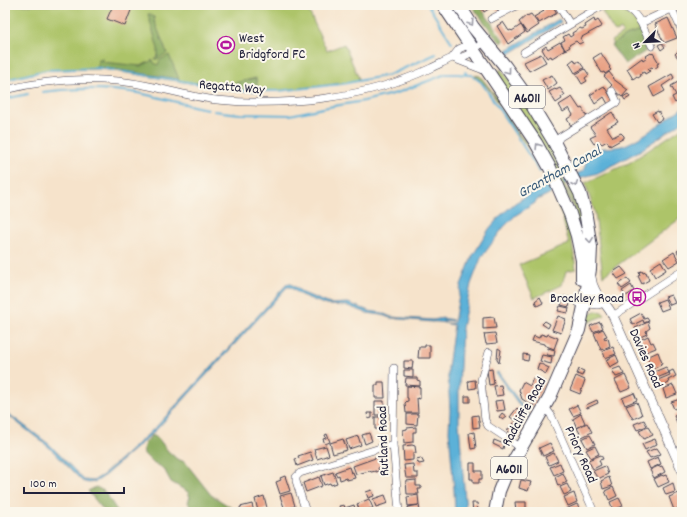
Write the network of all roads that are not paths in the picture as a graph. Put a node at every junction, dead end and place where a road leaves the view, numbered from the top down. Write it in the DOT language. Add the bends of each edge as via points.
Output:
graph roads {
  1 [pos="459,5"];
  2 [pos="518,5"];
  3 [pos="558,5"];
  4 [pos="604,5"];
  5 [pos="621,5"];
  6 [pos="680,5"];
  7 [pos="446,8"];
  8 [pos="672,9"];
  9 [pos="491,19"];
  10 [pos="641,23"];
  11 [pos="570,24"];
  12 [pos="682,31"];
  13 [pos="484,41"];
  14 [pos="652,46"];
  15 [pos="471,47"];
  16 [pos="524,52"];
  17 [pos="452,58"];
  18 [pos="488,72"];
  19 [pos="5,90"];
  20 [pos="612,91"];
  21 [pos="554,142"];
  22 [pos="590,270"];
  23 [pos="682,271"];
  24 [pos="582,302"];
  25 [pos="604,302"];
  26 [pos="613,316"];
  27 [pos="489,352"];
  28 [pos="394,368"];
  29 [pos="545,407"];
  30 [pos="393,444"];
  31 [pos="520,447"];
  32 [pos="682,470"];
  33 [pos="306,512"];
  34 [pos="399,512"];
  35 [pos="495,512"];
  36 [pos="594,512"];
  1 -- 13 [label="highway, Radcliffe Road / A6011, one-way"];
  2 -- 9 [label="street"];
  3 -- 11 [label="street"];
  4 -- 11 [label="street"];
  5 -- 10 [label="street" via="635,13"];
  6 -- 8 [label="street"];
  7 -- 15 [label="highway, Radcliffe Road / A6011"];
  8 -- 10 [label="street"];
  8 -- 12 [label="street"];
  10 -- 14 [label="street"];
  11 -- 16 [label="street"];
  13 -- 15 [label="street, Regatta Way"];
  13 -- 21 [label="highway, Radcliffe Road / A6011, one-way" via="525,94"];
  15 -- 17 [label="street, Regatta Way" via="463,57"];
  15 -- 18 [label="highway, Radcliffe Road / A6011"];
  17 -- 18 [label="street"];
  17 -- 19 [label="street, Regatta Way" via="410,78 379,88 308,100 218,100 148,86 92,79 53,81"];
  24 -- 18 [label="highway, Radcliffe Road / A6011, one-way" via="582,260 570,214 536,143"];
  20 -- 21 [label="street" via="617,102"];
  21 -- 22 [label="highway, Radcliffe Road / A6011, one-way" via="576,186 585,211 591,247"];
  22 -- 24 [label="highway, Radcliffe Road / A6011"];
  22 -- 25 [label="street, Davies Road" via="593,288"];
  23 -- 26 [label="street"];
  24 -- 25 [label="street"];
  24 -- 29 [label="highway, Radcliffe Road / A6011" via="562,370"];
  25 -- 26 [label="street, Davies Road"];
  26 -- 32 [label="street, Davies Road"];
  27 -- 31 [label="street" via="481,380 484,420 488,426"];
  28 -- 30 [label="street, Rutland Road"];
  29 -- 31 [label="highway, Radcliffe Road / A6011"];
  29 -- 36 [label="street, Priory Road" via="551,415"];
  30 -- 33 [label="street" via="296,477"];
  30 -- 34 [label="street, Rutland Road"];
  31 -- 35 [label="highway, Radcliffe Road / A6011" via="499,491"];
}
